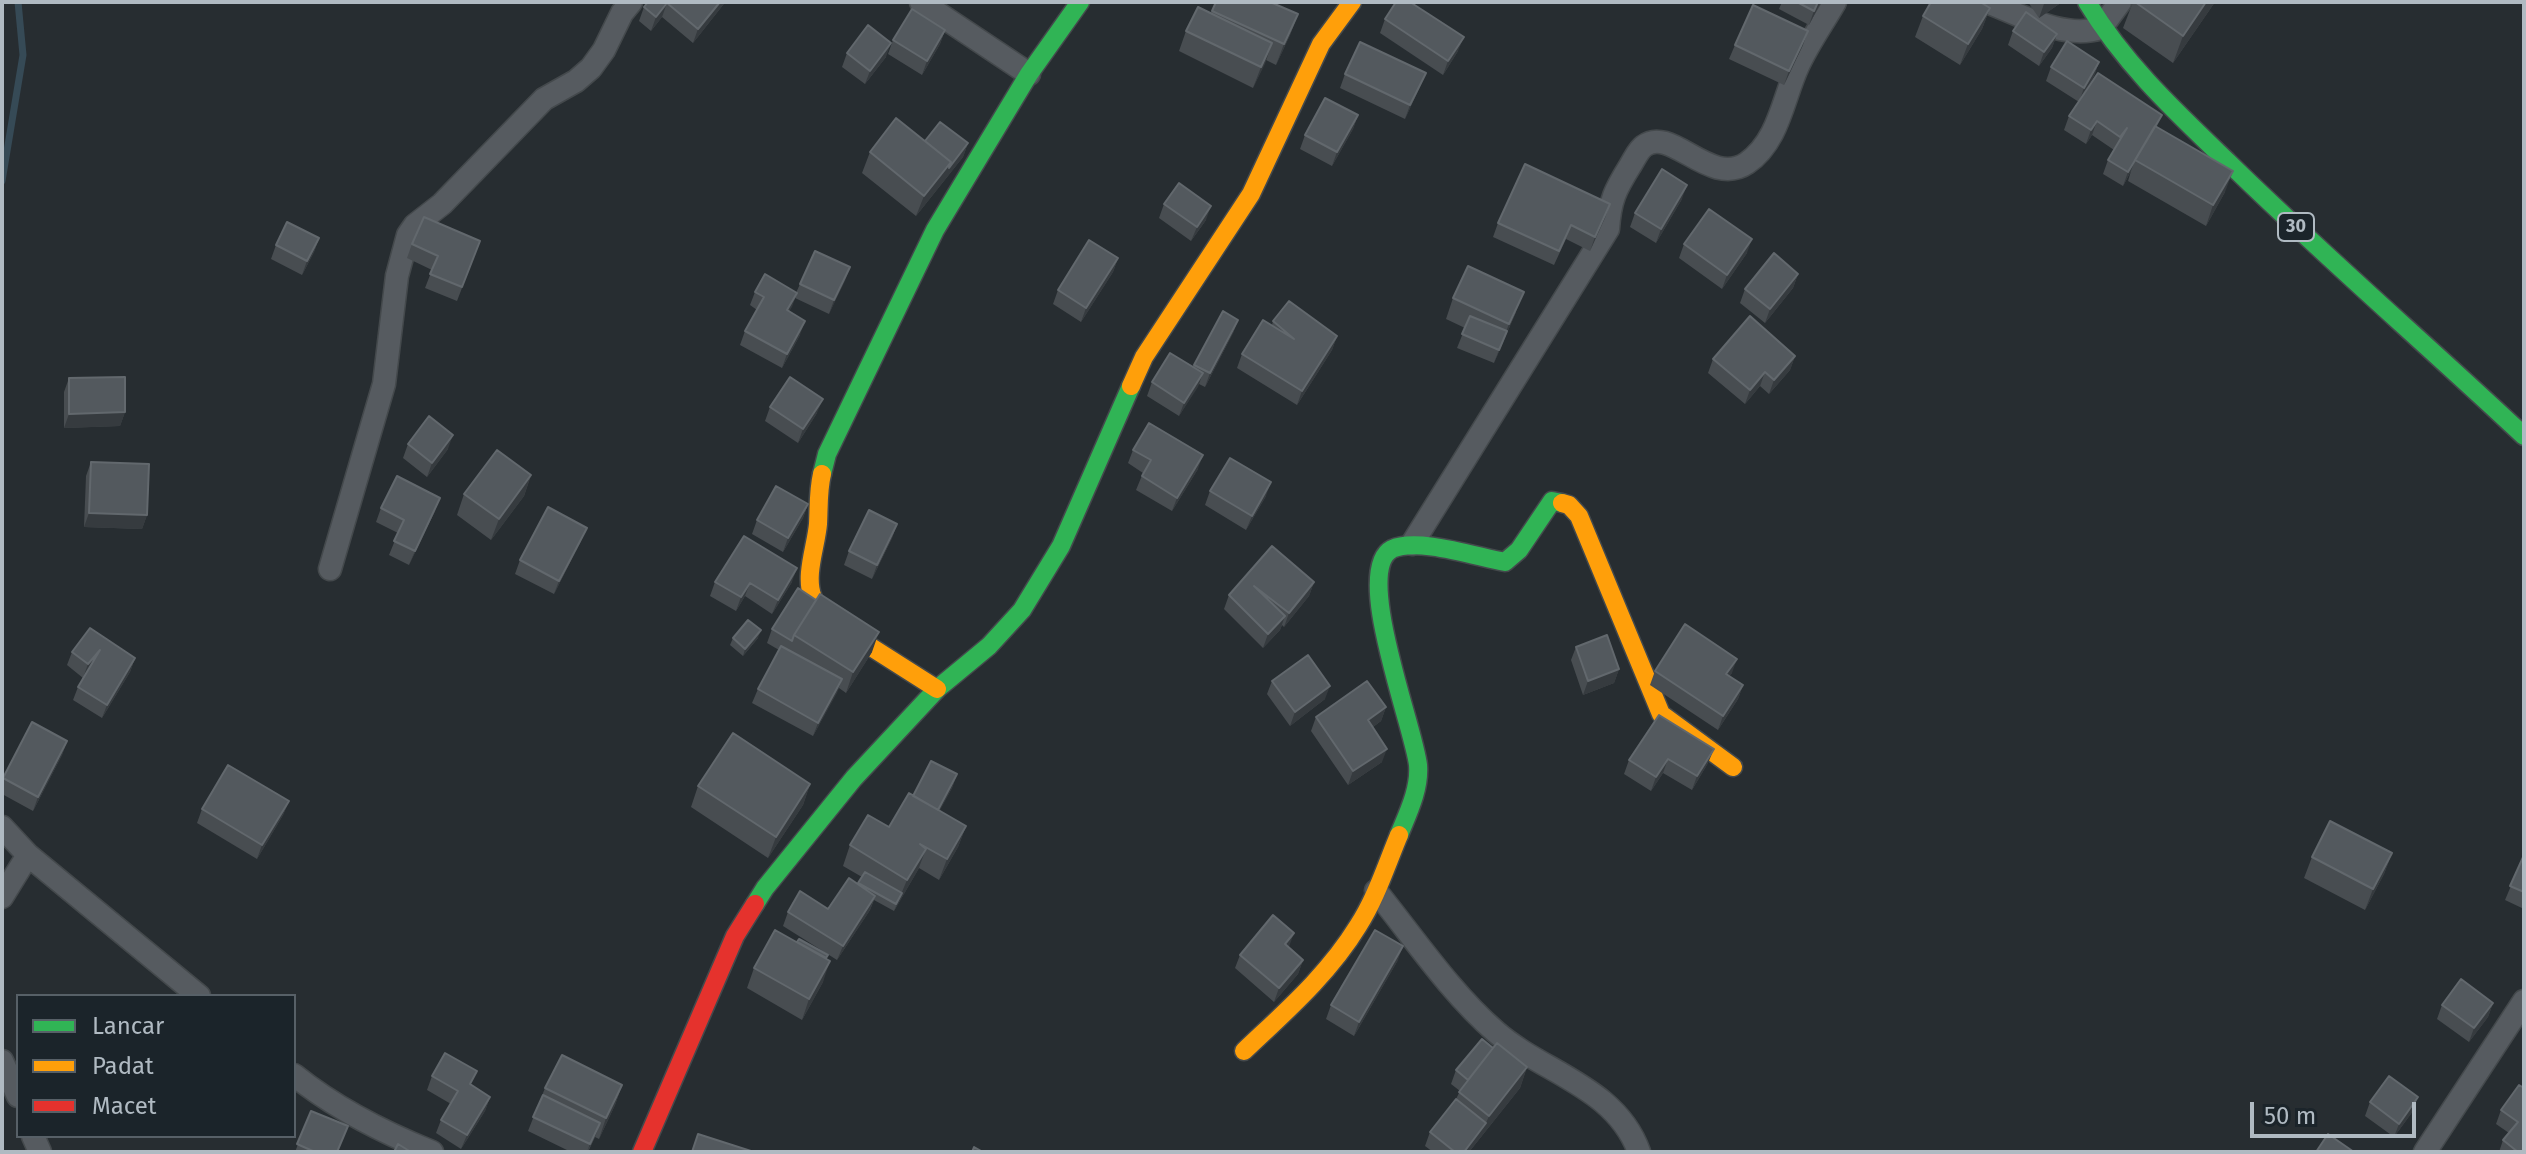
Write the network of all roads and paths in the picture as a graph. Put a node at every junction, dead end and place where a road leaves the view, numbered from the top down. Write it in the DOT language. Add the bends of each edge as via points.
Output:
graph roads {
  1 [pos="631,2"];
  2 [pos="921,2"];
  3 [pos="1080,2"];
  4 [pos="1352,2"];
  5 [pos="1835,2"];
  6 [pos="1987,2"];
  7 [pos="2087,2"];
  8 [pos="2120,2"];
  9 [pos="2101,28"];
  10 [pos="1029,74"];
  11 [pos="2524,436"];
  12 [pos="1412,544"];
  13 [pos="330,569"];
  14 [pos="937,689"];
  15 [pos="1733,767"];
  16 [pos="2,827"];
  17 [pos="28,855"];
  18 [pos="1376,891"];
  19 [pos="2,897"];
  20 [pos="197,994"];
  21 [pos="2524,1001"];
  22 [pos="1244,1051"];
  23 [pos="2,1061"];
  24 [pos="296,1077"];
  25 [pos="16,1092"];
  26 [pos="432,1152"];
  27 [pos="642,1152"];
  28 [pos="1639,1152"];
  29 [pos="2425,1152"];
  1 -- 13 [label="street" via="591,68 544,99 408,235 397,276 384,384"];
  2 -- 10 [label="street"];
  3 -- 10 [label="main road"];
  4 -- 14 [label="main road" via="1321,44 1251,194 1144,357 1041,582 989,646"];
  5 -- 12 [label="street" via="1799,64 1778,123 1749,162 1723,170 1666,144 1642,147 1610,201 1608,229"];
  6 -- 9 [label="street" via="2065,30"];
  7 -- 9 [label="main road, 30"];
  8 -- 9 [label="street"];
  9 -- 11 [label="main road, 30" via="2139,77 2260,195"];
  10 -- 14 [label="main road" via="935,230 827,454 818,490 813,599 838,626"];
  12 -- 15 [label="main road" via="1505,562 1545,507 1552,501 1569,505 1579,516 1661,714"];
  12 -- 18 [label="main road" via="1385,554 1376,581 1418,768 1416,793"];
  14 -- 27 [label="main road" via="854,778 748,912"];
  16 -- 17 [label="street"];
  17 -- 19 [label="street"];
  17 -- 20 [label="street"];
  18 -- 22 [label="main road" via="1340,952"];
  18 -- 28 [label="street" via="1477,1014 1516,1048 1604,1101"];
  21 -- 29 [label="street"];
  23 -- 25 [label="street"];
  24 -- 26 [label="street" via="389,1135"];
}
